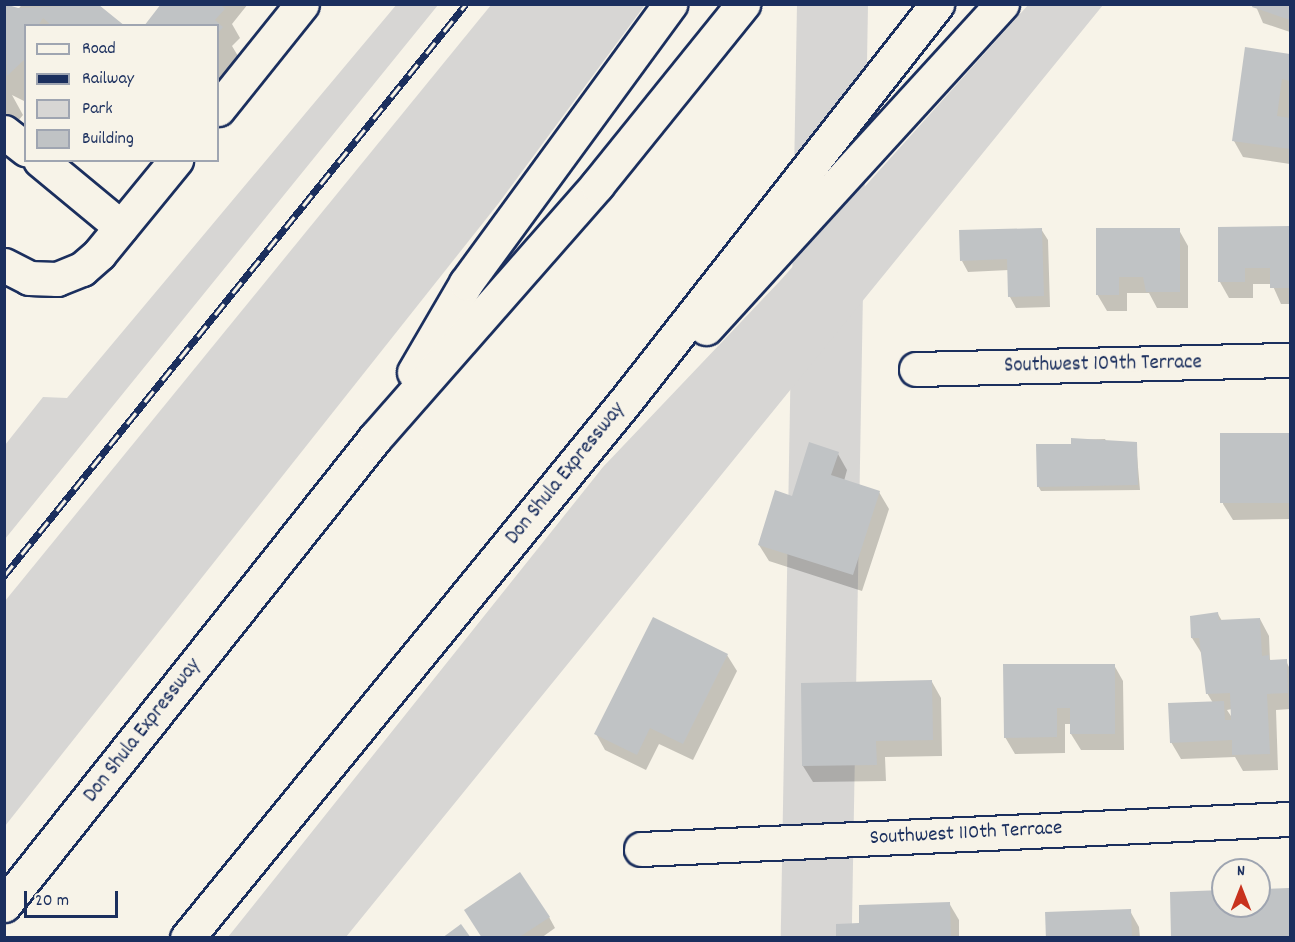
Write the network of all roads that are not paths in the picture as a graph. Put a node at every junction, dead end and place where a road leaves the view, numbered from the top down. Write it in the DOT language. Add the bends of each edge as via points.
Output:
graph roads {
  1 [pos="302,4"];
  2 [pos="670,4"];
  3 [pos="743,4"];
  4 [pos="937,4"];
  5 [pos="1002,4"];
  6 [pos="219,109"];
  7 [pos="4,132"];
  8 [pos="24,147"];
  9 [pos="42,162"];
  10 [pos="174,162"];
  11 [pos="121,227"];
  12 [pos="4,265"];
  13 [pos="1290,360"];
  14 [pos="916,369"];
  15 [pos="628,398"];
  16 [pos="375,438"];
  17 [pos="1290,819"];
  18 [pos="641,849"];
  19 [pos="4,904"];
  20 [pos="187,938"];
  1 -- 6 [label="main road"];
  2 -- 16 [label="main road" via="466,283"];
  3 -- 16 [label="main road, Don Shula Expressway" via="597,185"];
  4 -- 15 [label="main road, Don Shula Expressway"];
  5 -- 15 [label="main road" via="718,317"];
  7 -- 8 [label="main road"];
  9 -- 11 [label="main road"];
  10 -- 11 [label="main road"];
  11 -- 12 [label="main road" via="82,269 57,279 29,278"];
  13 -- 14 [label="main road, Southwest 109th Terrace"];
  15 -- 20 [label="main road, Don Shula Expressway"];
  16 -- 19 [label="main road, Don Shula Expressway"];
  17 -- 18 [label="main road, Southwest 110th Terrace"];
}
